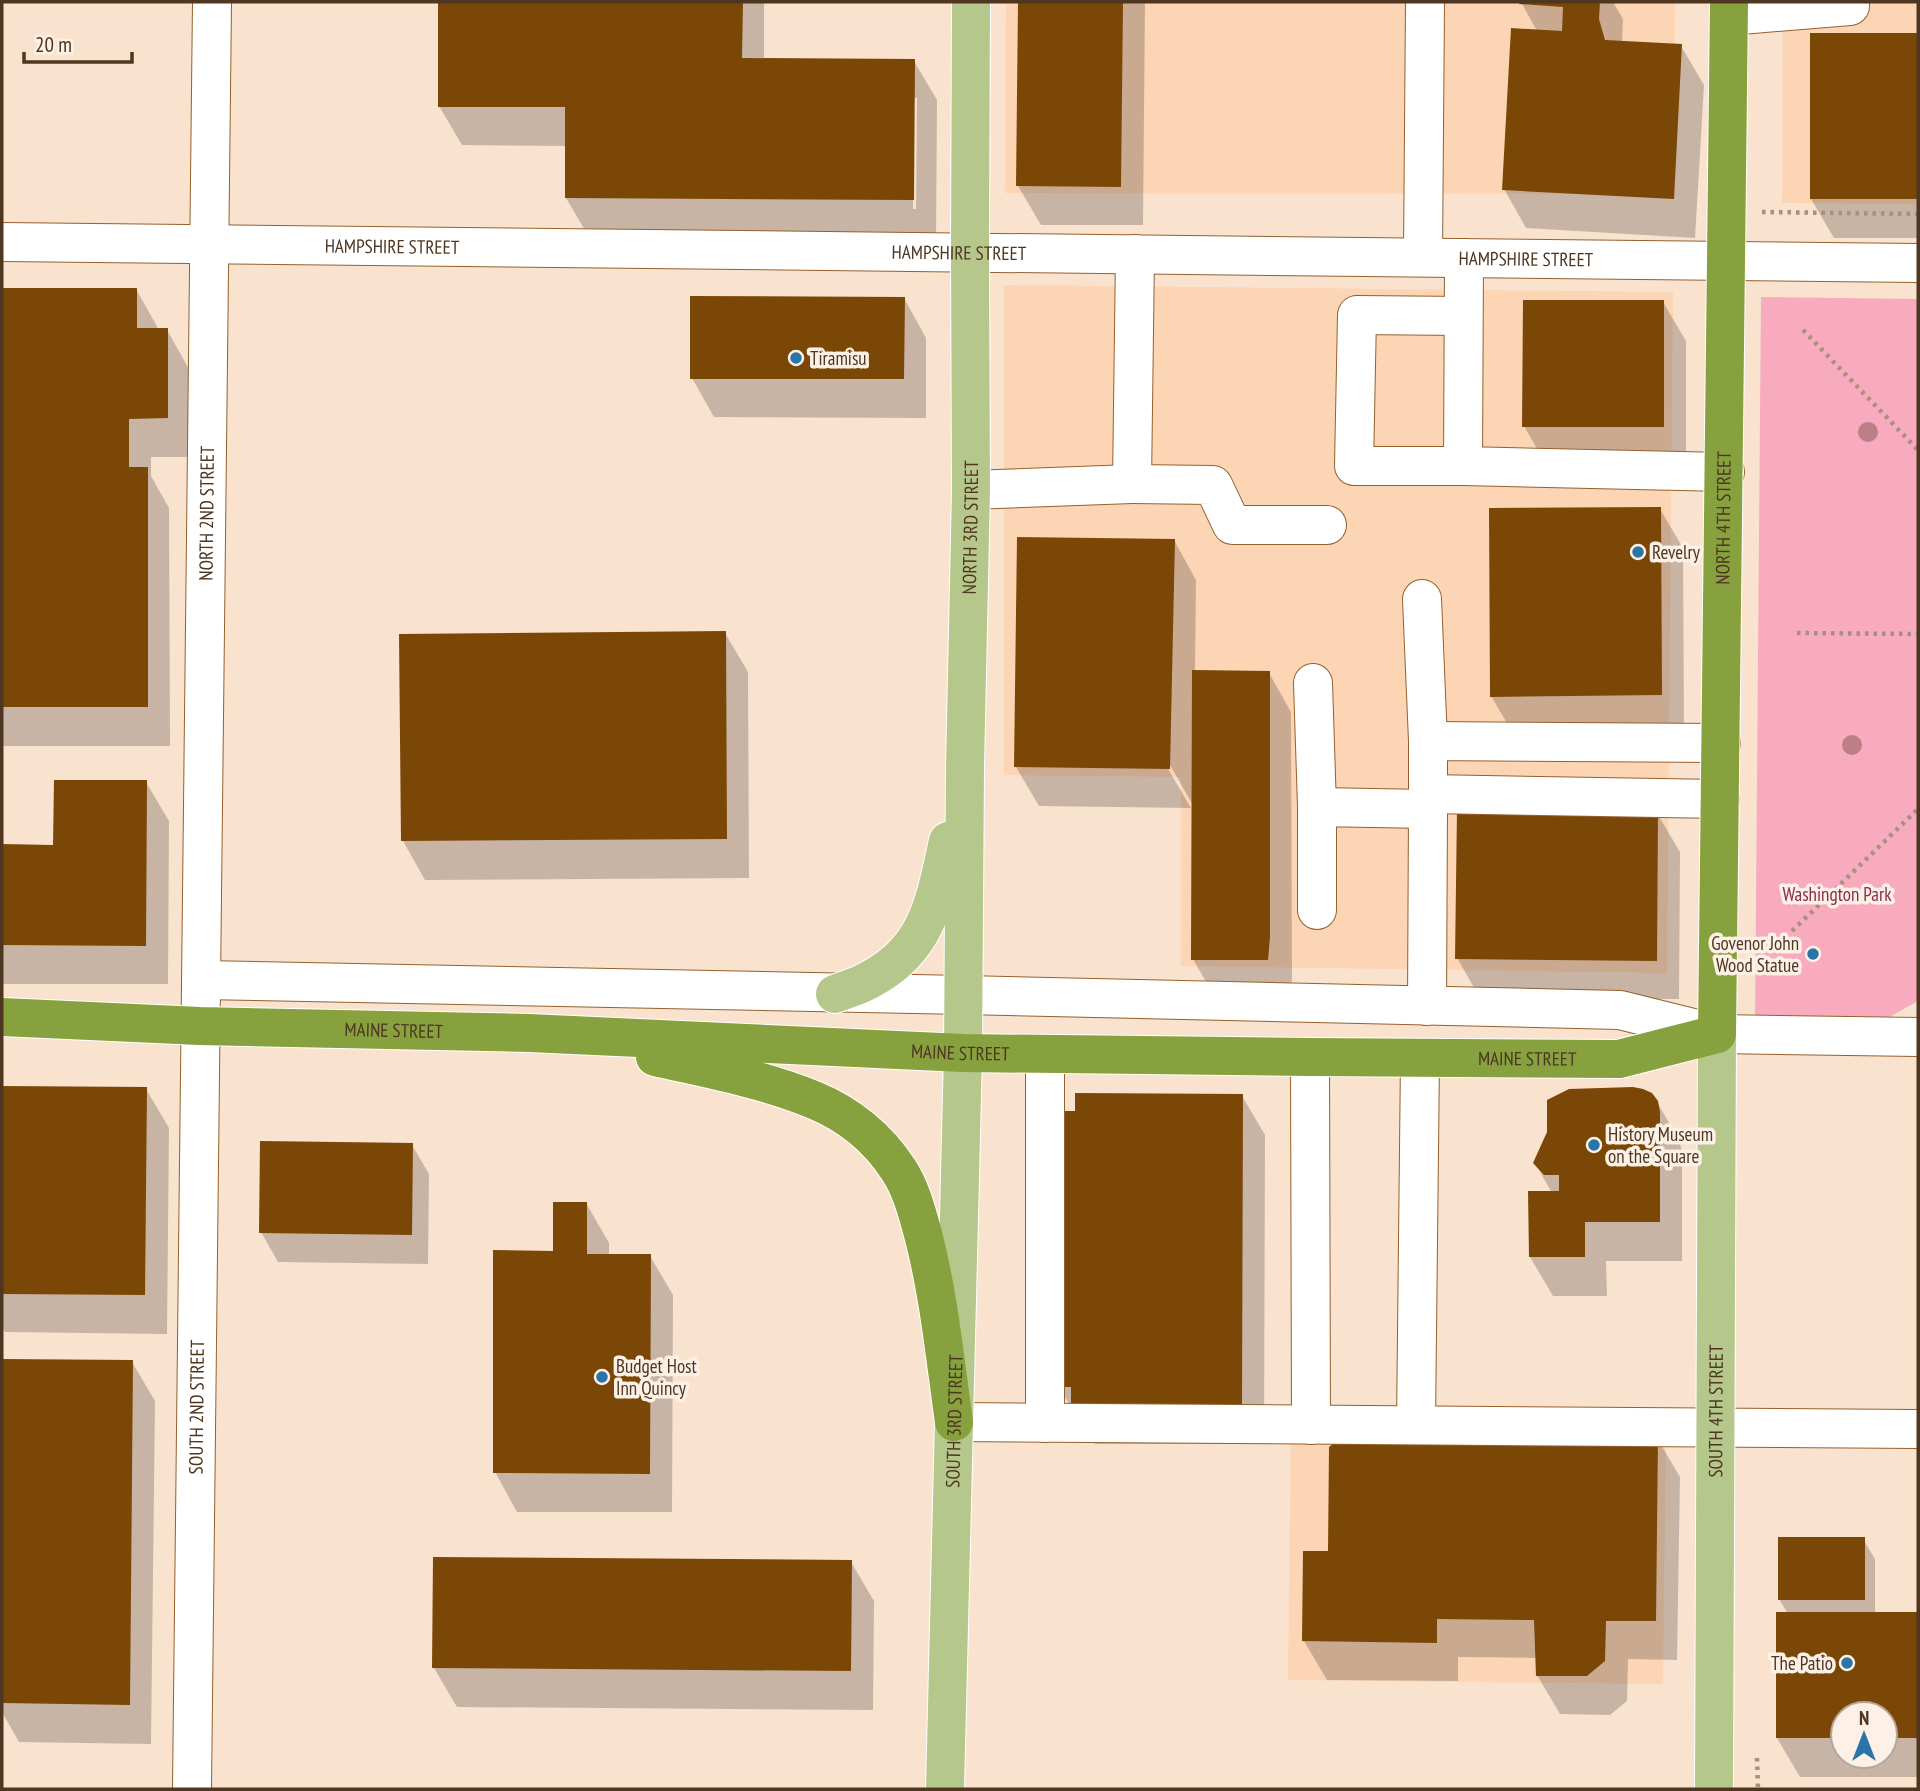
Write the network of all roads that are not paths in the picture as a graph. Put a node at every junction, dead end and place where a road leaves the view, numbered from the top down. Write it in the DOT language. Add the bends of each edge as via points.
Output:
graph roads {
  1 [pos="212,2"];
  2 [pos="971,2"];
  3 [pos="1425,2"];
  4 [pos="1850,2"];
  5 [pos="1729,9"];
  6 [pos="2,242"];
  7 [pos="209,244"];
  8 [pos="970,251"];
  9 [pos="1135,254"];
  10 [pos="1423,257"];
  11 [pos="1464,258"];
  12 [pos="1727,261"];
  13 [pos="1918,263"];
  14 [pos="1463,316"];
  15 [pos="1463,466"];
  16 [pos="1725,472"];
  17 [pos="1132,484"];
  18 [pos="971,490"];
  19 [pos="1327,525"];
  20 [pos="1422,598"];
  21 [pos="1313,683"];
  22 [pos="1428,741"];
  23 [pos="1721,743"];
  24 [pos="964,767"];
  25 [pos="1720,799"];
  26 [pos="1428,802"];
  27 [pos="1317,807"];
  28 [pos="1317,911"];
  29 [pos="201,980"];
  30 [pos="835,994"];
  31 [pos="964,995"];
  32 [pos="1427,1006"];
  33 [pos="2,1017"];
  34 [pos="200,1026"];
  35 [pos="529,1033"];
  36 [pos="1717,1034"];
  37 [pos="1918,1037"];
  38 [pos="963,1053"];
  39 [pos="1045,1054"];
  40 [pos="1310,1057"];
  41 [pos="1420,1058"];
  42 [pos="954,1422"];
  43 [pos="1045,1423"];
  44 [pos="1311,1424"];
  45 [pos="1416,1425"];
  46 [pos="1714,1427"];
  47 [pos="1918,1429"];
  48 [pos="192,1789"];
  49 [pos="945,1789"];
  50 [pos="1714,1789"];
  1 -- 7 [label="street, NORTH 2ND STREET"];
  2 -- 8 [label="main road, NORTH 3RD STREET"];
  3 -- 10 [label="street"];
  4 -- 5 [label="street" via="1850,6"];
  5 -- 12 [label="highway, NORTH 4TH STREET"];
  6 -- 7 [label="street, HAMPSHIRE STREET"];
  7 -- 8 [label="street, HAMPSHIRE STREET"];
  7 -- 29 [label="street, NORTH 2ND STREET"];
  8 -- 9 [label="street, HAMPSHIRE STREET"];
  8 -- 18 [label="main road, NORTH 3RD STREET"];
  9 -- 10 [label="street, HAMPSHIRE STREET"];
  9 -- 17 [label="street"];
  10 -- 11 [label="street, HAMPSHIRE STREET"];
  11 -- 12 [label="street, HAMPSHIRE STREET"];
  11 -- 14 [label="street"];
  12 -- 13 [label="street, HAMPSHIRE STREET"];
  12 -- 16 [label="highway, NORTH 4TH STREET"];
  14 -- 15 [label="street"];
  14 -- 15 [label="street" via="1357,315 1354,466"];
  15 -- 16 [label="street"];
  16 -- 23 [label="highway, NORTH 4TH STREET"];
  17 -- 18 [label="street"];
  17 -- 19 [label="street" via="1213,485 1232,525"];
  18 -- 24 [label="main road, NORTH 3RD STREET"];
  20 -- 22 [label="street"];
  21 -- 27 [label="street"];
  22 -- 23 [label="street"];
  22 -- 26 [label="street"];
  23 -- 25 [label="highway, NORTH 4TH STREET"];
  24 -- 30 [label="main road" via="935,900 921,933 902,958 871,980"];
  24 -- 31 [label="main road, NORTH 3RD STREET"];
  25 -- 26 [label="street"];
  25 -- 36 [label="highway, NORTH 4TH STREET"];
  26 -- 27 [label="street"];
  26 -- 32 [label="street"];
  27 -- 28 [label="street"];
  29 -- 30 [label="street, MAINE STREET"];
  29 -- 34 [label="street, NORTH 2ND STREET"];
  30 -- 31 [label="street, MAINE STREET"];
  31 -- 32 [label="street, MAINE STREET"];
  31 -- 38 [label="main road, NORTH 3RD STREET"];
  32 -- 36 [label="street, MAINE STREET" via="1620,1010"];
  33 -- 34 [label="highway, MAINE STREET"];
  34 -- 35 [label="highway, MAINE STREET"];
  34 -- 48 [label="street, SOUTH 2ND STREET"];
  35 -- 38 [label="highway, MAINE STREET"];
  35 -- 42 [label="highway" via="749,1079 814,1100 849,1118 877,1142 900,1171 915,1205 934,1275"];
  36 -- 37 [label="street, MAINE STREET"];
  36 -- 41 [label="highway, MAINE STREET" via="1619,1059"];
  36 -- 46 [label="main road, SOUTH 4TH STREET"];
  38 -- 39 [label="highway, MAINE STREET"];
  38 -- 42 [label="main road, SOUTH 3RD STREET"];
  39 -- 40 [label="highway, MAINE STREET"];
  39 -- 43 [label="street"];
  40 -- 41 [label="highway, MAINE STREET"];
  40 -- 44 [label="street"];
  41 -- 45 [label="street"];
  42 -- 43 [label="street"];
  42 -- 49 [label="main road, SOUTH 3RD STREET"];
  43 -- 44 [label="street"];
  44 -- 45 [label="street"];
  45 -- 46 [label="street"];
  46 -- 47 [label="street"];
  46 -- 50 [label="main road, SOUTH 4TH STREET"];
}
